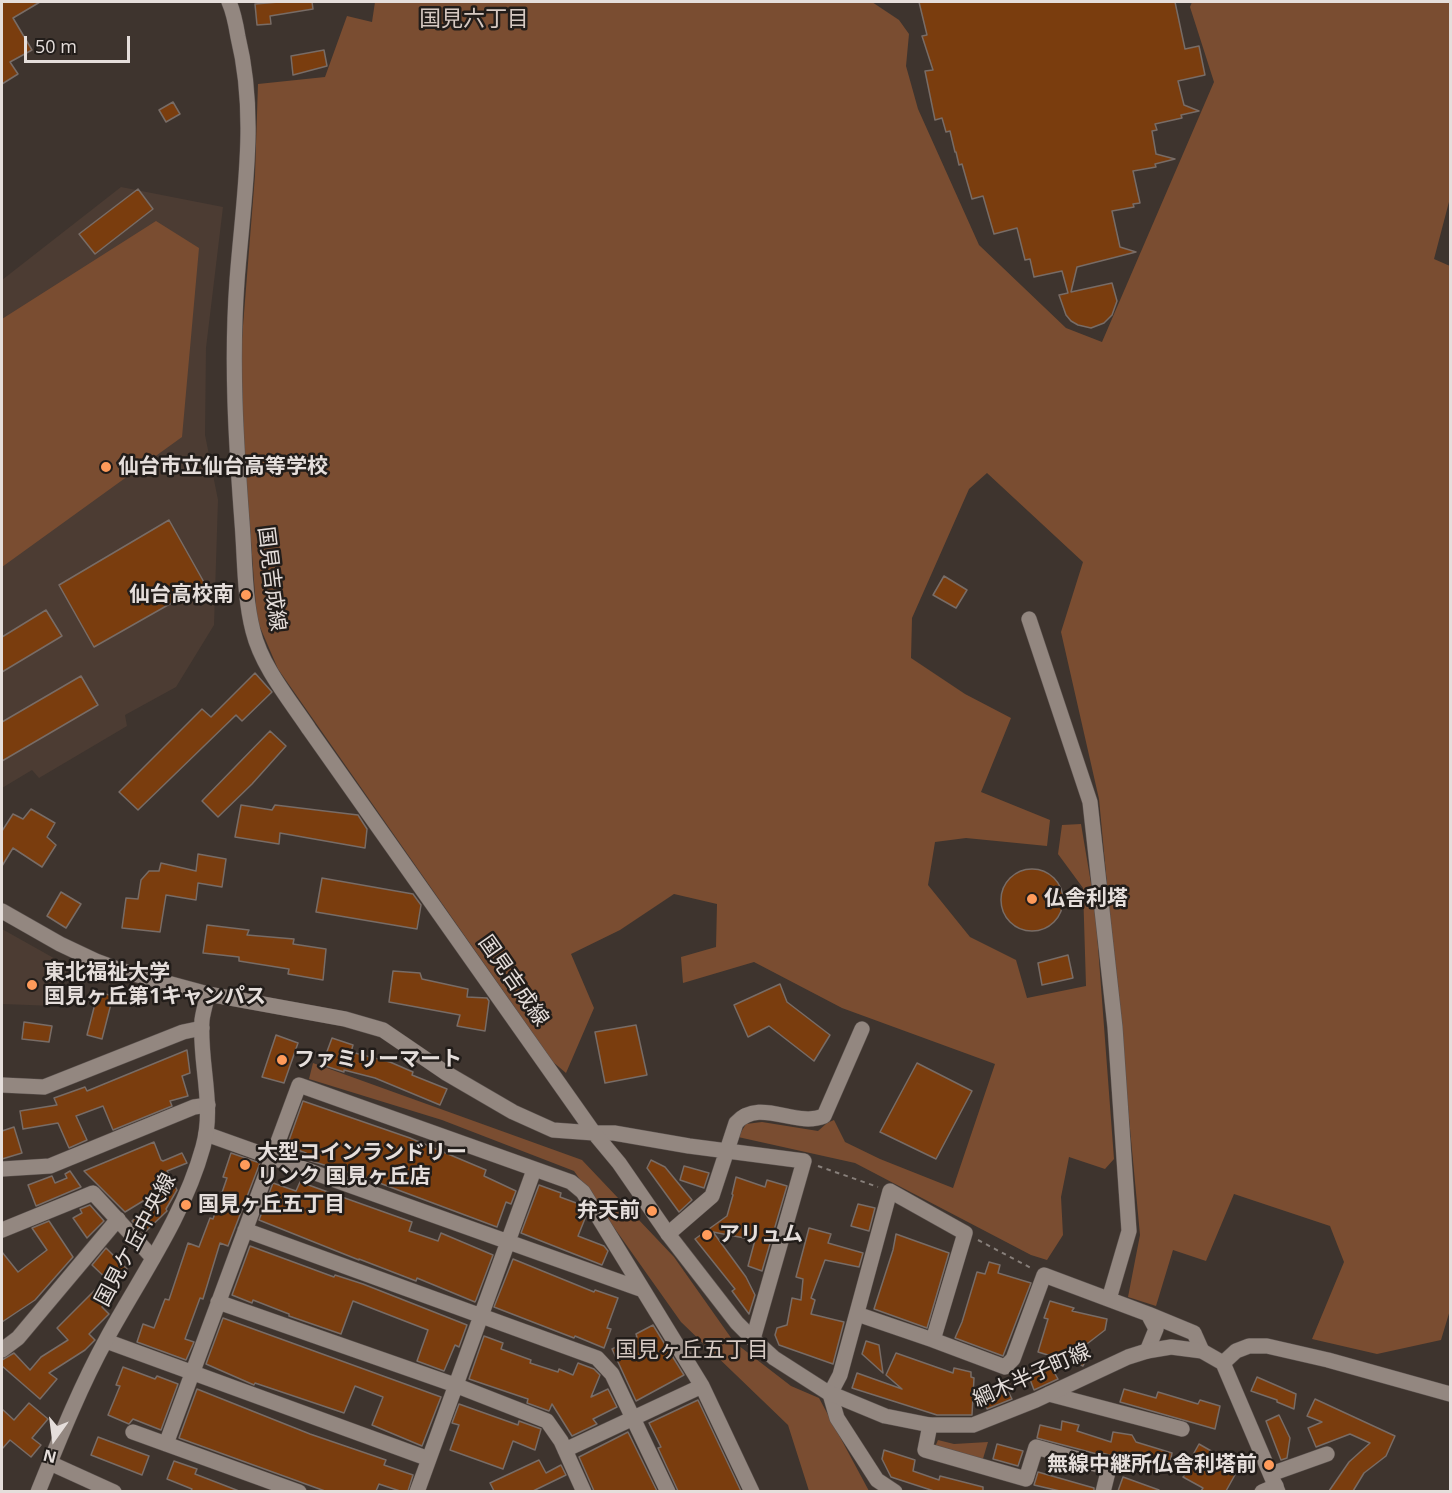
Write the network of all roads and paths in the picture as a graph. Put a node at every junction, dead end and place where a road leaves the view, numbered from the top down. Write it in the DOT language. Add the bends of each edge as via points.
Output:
graph roads {
  1 [pos="229,2"];
  2 [pos="1029,619"];
  3 [pos="2,911"];
  4 [pos="208,994"];
  5 [pos="202,1028"];
  6 [pos="862,1029"];
  7 [pos="2,1085"];
  8 [pos="208,1106"];
  9 [pos="594,1132"];
  10 [pos="206,1134"];
  11 [pos="727,1151"];
  12 [pos="272,1156"];
  13 [pos="804,1161"];
  14 [pos="2,1169"];
  15 [pos="534,1170"];
  16 [pos="890,1191"];
  17 [pos="118,1219"];
  18 [pos="2,1230"];
  19 [pos="245,1230"];
  20 [pos="965,1233"];
  21 [pos="668,1234"];
  22 [pos="507,1242"];
  23 [pos="153,1258"];
  24 [pos="1044,1275"];
  25 [pos="643,1290"];
  26 [pos="1109,1299"];
  27 [pos="218,1302"];
  28 [pos="857,1314"];
  29 [pos="1148,1314"];
  30 [pos="480,1316"];
  31 [pos="753,1339"];
  32 [pos="933,1340"];
  33 [pos="106,1341"];
  34 [pos="2,1350"];
  35 [pos="1147,1351"];
  36 [pos="1202,1351"];
  37 [pos="1223,1363"];
  38 [pos="192,1373"];
  39 [pos="455,1385"];
  40 [pos="702,1386"];
  41 [pos="830,1394"];
  42 [pos="1049,1394"];
  43 [pos="1450,1394"];
  44 [pos="634,1418"];
  45 [pos="930,1425"];
  46 [pos="1182,1429"];
  47 [pos="133,1432"];
  48 [pos="166,1444"];
  49 [pos="565,1450"];
  50 [pos="1327,1454"];
  51 [pos="429,1459"];
  52 [pos="50,1463"];
  53 [pos="1272,1486"];
  54 [pos="38,1491"];
  55 [pos="114,1491"];
  56 [pos="299,1491"];
  57 [pos="417,1491"];
  58 [pos="584,1491"];
  59 [pos="668,1491"];
  60 [pos="752,1491"];
  61 [pos="895,1491"];
  62 [pos="1103,1491"];
  1 -- 9 [label="street, 国見吉成線" via="244,62 249,122 234,351 236,438 253,632 269,670 302,720"];
  2 -- 26 [label="street" via="1090,802 1115,1027 1129,1231"];
  3 -- 4 [label="street" via="96,961"];
  4 -- 5 [label="street, 国見ケ丘中央線"];
  4 -- 9 [label="street" via="345,1018 383,1030 513,1112 553,1130"];
  5 -- 7 [label="street" via="44,1087"];
  5 -- 8 [label="street, 国見ケ丘中央線"];
  6 -- 11 [label="street" via="824,1116 814,1120 756,1111 744,1114 736,1123"];
  8 -- 10 [label="street, 国見ケ丘中央線"];
  8 -- 14 [label="street" via="194,1107 50,1166"];
  9 -- 11 [label="street"];
  9 -- 21 [label="street, 綱木半子町線"];
  10 -- 12 [label="street"];
  10 -- 23 [label="street, 国見ケ丘中央線" via="190,1188"];
  11 -- 13 [label="street"];
  11 -- 21 [label="street" via="712,1197"];
  12 -- 15 [label="street" via="299,1085"];
  12 -- 19 [label="street"];
  12 -- 22 [label="street"];
  13 -- 16 [label="path"];
  13 -- 31 [label="street"];
  15 -- 22 [label="street"];
  15 -- 25 [label="street" via="571,1182 584,1192"];
  16 -- 20 [label="street"];
  16 -- 28 [label="street"];
  17 -- 18 [label="street" via="93,1193"];
  17 -- 23 [label="street"];
  17 -- 34 [label="street" via="18,1338"];
  19 -- 27 [label="street"];
  19 -- 30 [label="street"];
  20 -- 24 [label="path"];
  20 -- 32 [label="street"];
  21 -- 31 [label="street, 綱木半子町線"];
  22 -- 25 [label="street"];
  22 -- 30 [label="street"];
  23 -- 33 [label="street, 国見ケ丘中央線"];
  24 -- 26 [label="street"];
  24 -- 32 [label="street" via="1013,1359 1005,1367"];
  25 -- 40 [label="street"];
  26 -- 29 [label="street"];
  27 -- 38 [label="street"];
  27 -- 39 [label="street"];
  28 -- 32 [label="street"];
  28 -- 41 [label="street" via="840,1375"];
  29 -- 35 [label="street" via="1156,1329"];
  29 -- 36 [label="street" via="1194,1333"];
  30 -- 39 [label="street"];
  30 -- 44 [label="street" via="597,1358 612,1374"];
  31 -- 41 [label="street, 綱木半子町線" via="774,1358"];
  33 -- 38 [label="street"];
  33 -- 52 [label="street, 国見ケ丘中央線"];
  35 -- 36 [label="street, 綱木半子町線" via="1171,1347"];
  35 -- 42 [label="street, 綱木半子町線"];
  36 -- 37 [label="street, 綱木半子町線"];
  37 -- 43 [label="street" via="1242,1348 1267,1346"];
  37 -- 53 [label="street"];
  38 -- 48 [label="street"];
  38 -- 51 [label="street"];
  39 -- 49 [label="street" via="547,1421"];
  39 -- 51 [label="street"];
  40 -- 44 [label="street"];
  40 -- 60 [label="street"];
  41 -- 45 [label="street, 綱木半子町線" via="885,1416"];
  41 -- 61 [label="street" via="837,1418 877,1480"];
  42 -- 45 [label="street, 綱木半子町線" via="973,1425"];
  42 -- 46 [label="street"];
  44 -- 49 [label="street"];
  44 -- 59 [label="street"];
  45 -- 62 [label="street" via="925,1450 1026,1479 1036,1447 1109,1468"];
  47 -- 48 [label="street"];
  48 -- 56 [label="street"];
  49 -- 58 [label="street"];
  50 -- 53 [label="street"];
  51 -- 57 [label="street"];
  52 -- 54 [label="street, 国見ケ丘中央線"];
  52 -- 55 [label="street"];
}
